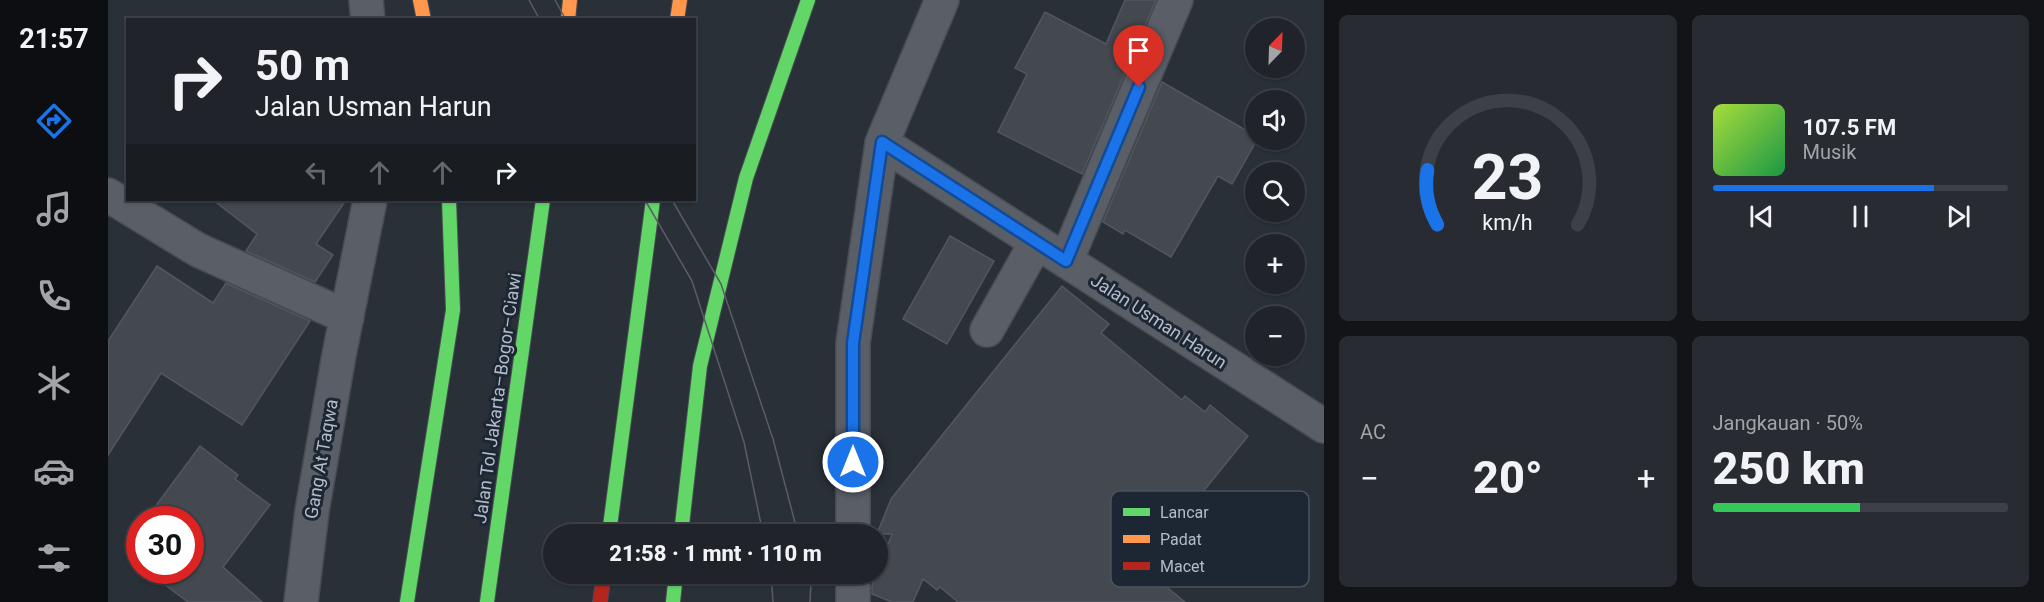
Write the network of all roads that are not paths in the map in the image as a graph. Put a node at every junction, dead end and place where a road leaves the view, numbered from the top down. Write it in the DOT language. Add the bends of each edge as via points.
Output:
graph roads {
  1 [pos="366,0"];
  2 [pos="420,0"];
  3 [pos="570,0"];
  4 [pos="680,0"];
  5 [pos="808,0"];
  6 [pos="942,0"];
  7 [pos="1176,0"];
  8 [pos="368,18"];
  9 [pos="424,18"];
  10 [pos="568,18"];
  11 [pos="677,18"];
  12 [pos="882,142"];
  13 [pos="108,195"];
  14 [pos="370,201"];
  15 [pos="449,201"];
  16 [pos="543,201"];
  17 [pos="653,201"];
  18 [pos="1036,243"];
  19 [pos="1066,261"];
  20 [pos="347,317"];
  21 [pos="987,330"];
  22 [pos="1324,426"];
  23 [pos="610,524"];
  24 [pos="682,524"];
  25 [pos="853,524"];
  26 [pos="602,584"];
  27 [pos="675,584"];
  28 [pos="853,584"];
  29 [pos="302,602"];
  30 [pos="407,602"];
  31 [pos="487,602"];
  32 [pos="600,602"];
  33 [pos="673,602"];
  34 [pos="853,602"];
  1 -- 8 [label="street"];
  2 -- 9 [label="highway"];
  3 -- 10 [label="highway"];
  4 -- 11 [label="highway"];
  5 -- 24 [label="highway" via="746,178 700,366"];
  6 -- 12 [label="street"];
  7 -- 19 [label="street"];
  12 -- 18 [label="street, Jalan Usman Harun"];
  12 -- 25 [label="street" via="853,343"];
  13 -- 20 [label="street" via="198,250"];
  14 -- 20 [label="street, Gang At Taqwa"];
  15 -- 30 [label="highway" via="453,310"];
  16 -- 31 [label="highway, Jalan Tol Jakarta–Bogor–Ciawi"];
  17 -- 23 [label="highway"];
  18 -- 19 [label="street, Jalan Usman Harun"];
  18 -- 21 [label="street"];
  19 -- 22 [label="street, Jalan Usman Harun"];
  20 -- 29 [label="street, Gang At Taqwa" via="312,511"];
  26 -- 32 [label="highway"];
  27 -- 33 [label="highway"];
  28 -- 34 [label="street"];
}
